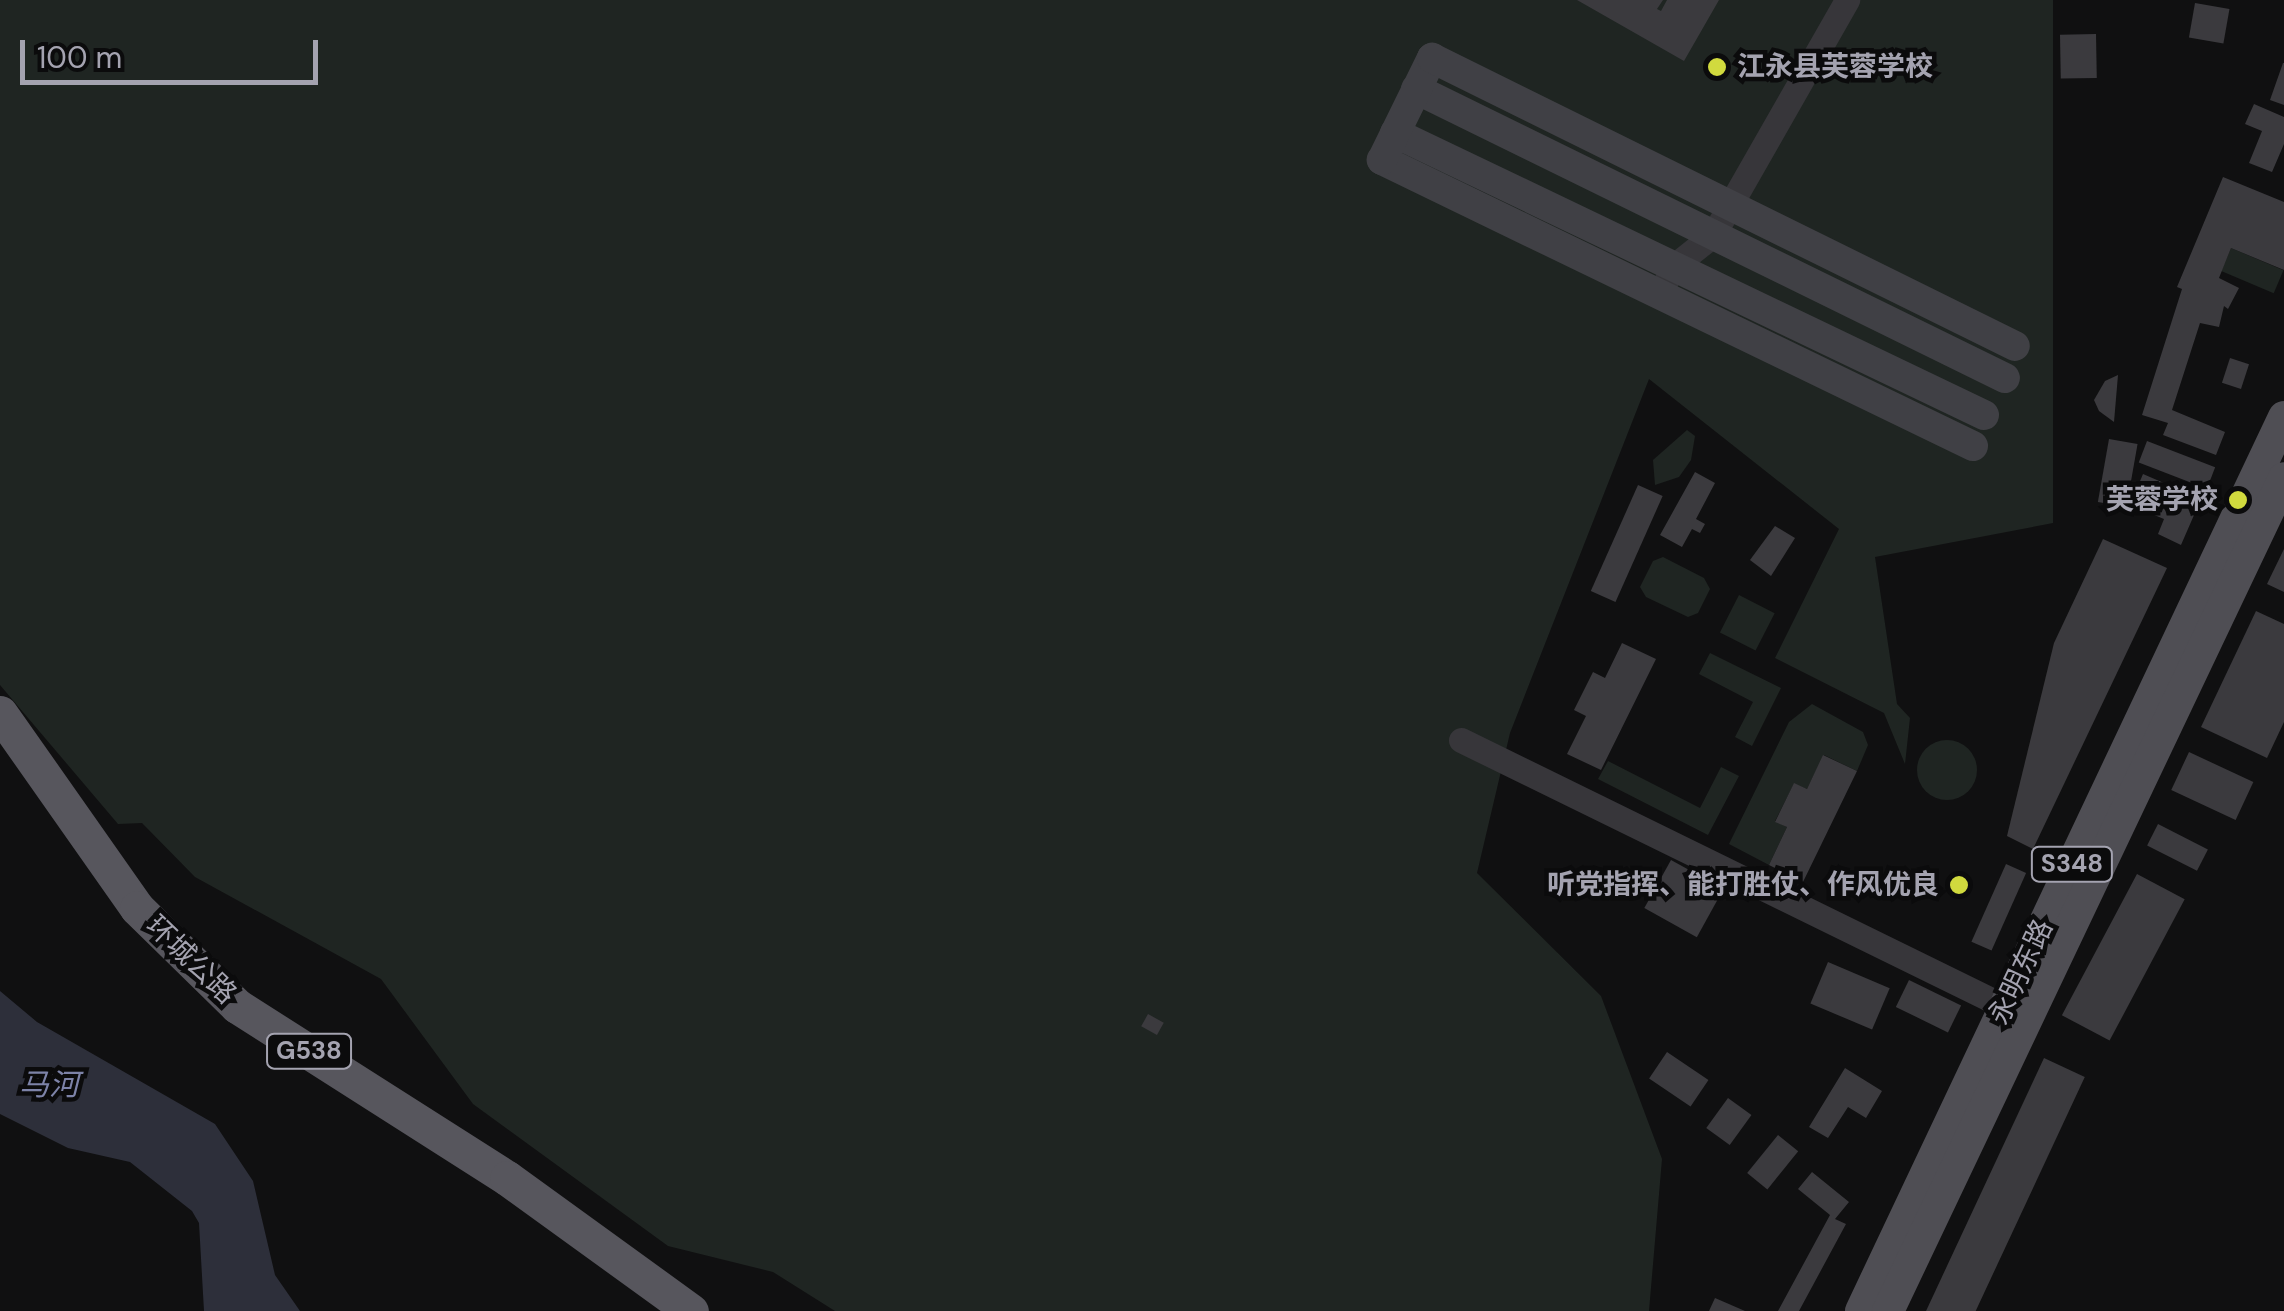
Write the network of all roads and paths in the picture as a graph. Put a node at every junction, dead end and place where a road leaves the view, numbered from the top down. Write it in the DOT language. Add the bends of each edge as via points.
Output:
graph roads {
  1 [pos="1846,0"];
  2 [pos="1416,89"];
  3 [pos="1506,94"];
  4 [pos="1398,145"];
  5 [pos="1596,178"];
  6 [pos="1730,205"];
  7 [pos="1714,235"];
  8 [pos="1674,266"];
  9 [pos="1659,294"];
  10 [pos="1939,308"];
  11 [pos="2015,346"];
  12 [pos="1943,348"];
  13 [pos="2005,378"];
  14 [pos="1984,416"];
  15 [pos="2284,417"];
  16 [pos="1973,446"];
  17 [pos="2284,478"];
  18 [pos="0,713"];
  19 [pos="1462,740"];
  20 [pos="2016,1012"];
  21 [pos="691,1311"];
  22 [pos="1861,1311"];
  23 [pos="1888,1311"];
  1 -- 6 [label="street"];
  2 -- 3 [label="main road" via="1432,58"];
  2 -- 4 [label="main road"];
  2 -- 5 [label="main road"];
  3 -- 5 [label="main road"];
  3 -- 6 [label="main road"];
  4 -- 8 [label="main road"];
  4 -- 9 [label="main road" via="1448,166 1492,213"];
  5 -- 7 [label="main road"];
  6 -- 7 [label="street"];
  6 -- 10 [label="main road"];
  7 -- 8 [label="street"];
  7 -- 12 [label="main road"];
  8 -- 9 [label="street"];
  8 -- 14 [label="main road"];
  9 -- 16 [label="main road"];
  10 -- 11 [label="main road"];
  10 -- 12 [label="main road"];
  12 -- 13 [label="main road"];
  15 -- 20 [label="main road, 永明东路 / S348"];
  17 -- 20 [label="main road, 永明东路 / S348"];
  18 -- 21 [label="highway, 环城公路 / G538" via="137,908 237,1006 507,1178"];
  19 -- 20 [label="street"];
  20 -- 22 [label="main road, 永明东路 / S348"];
  20 -- 23 [label="main road, 永明东路 / S348"];
}
